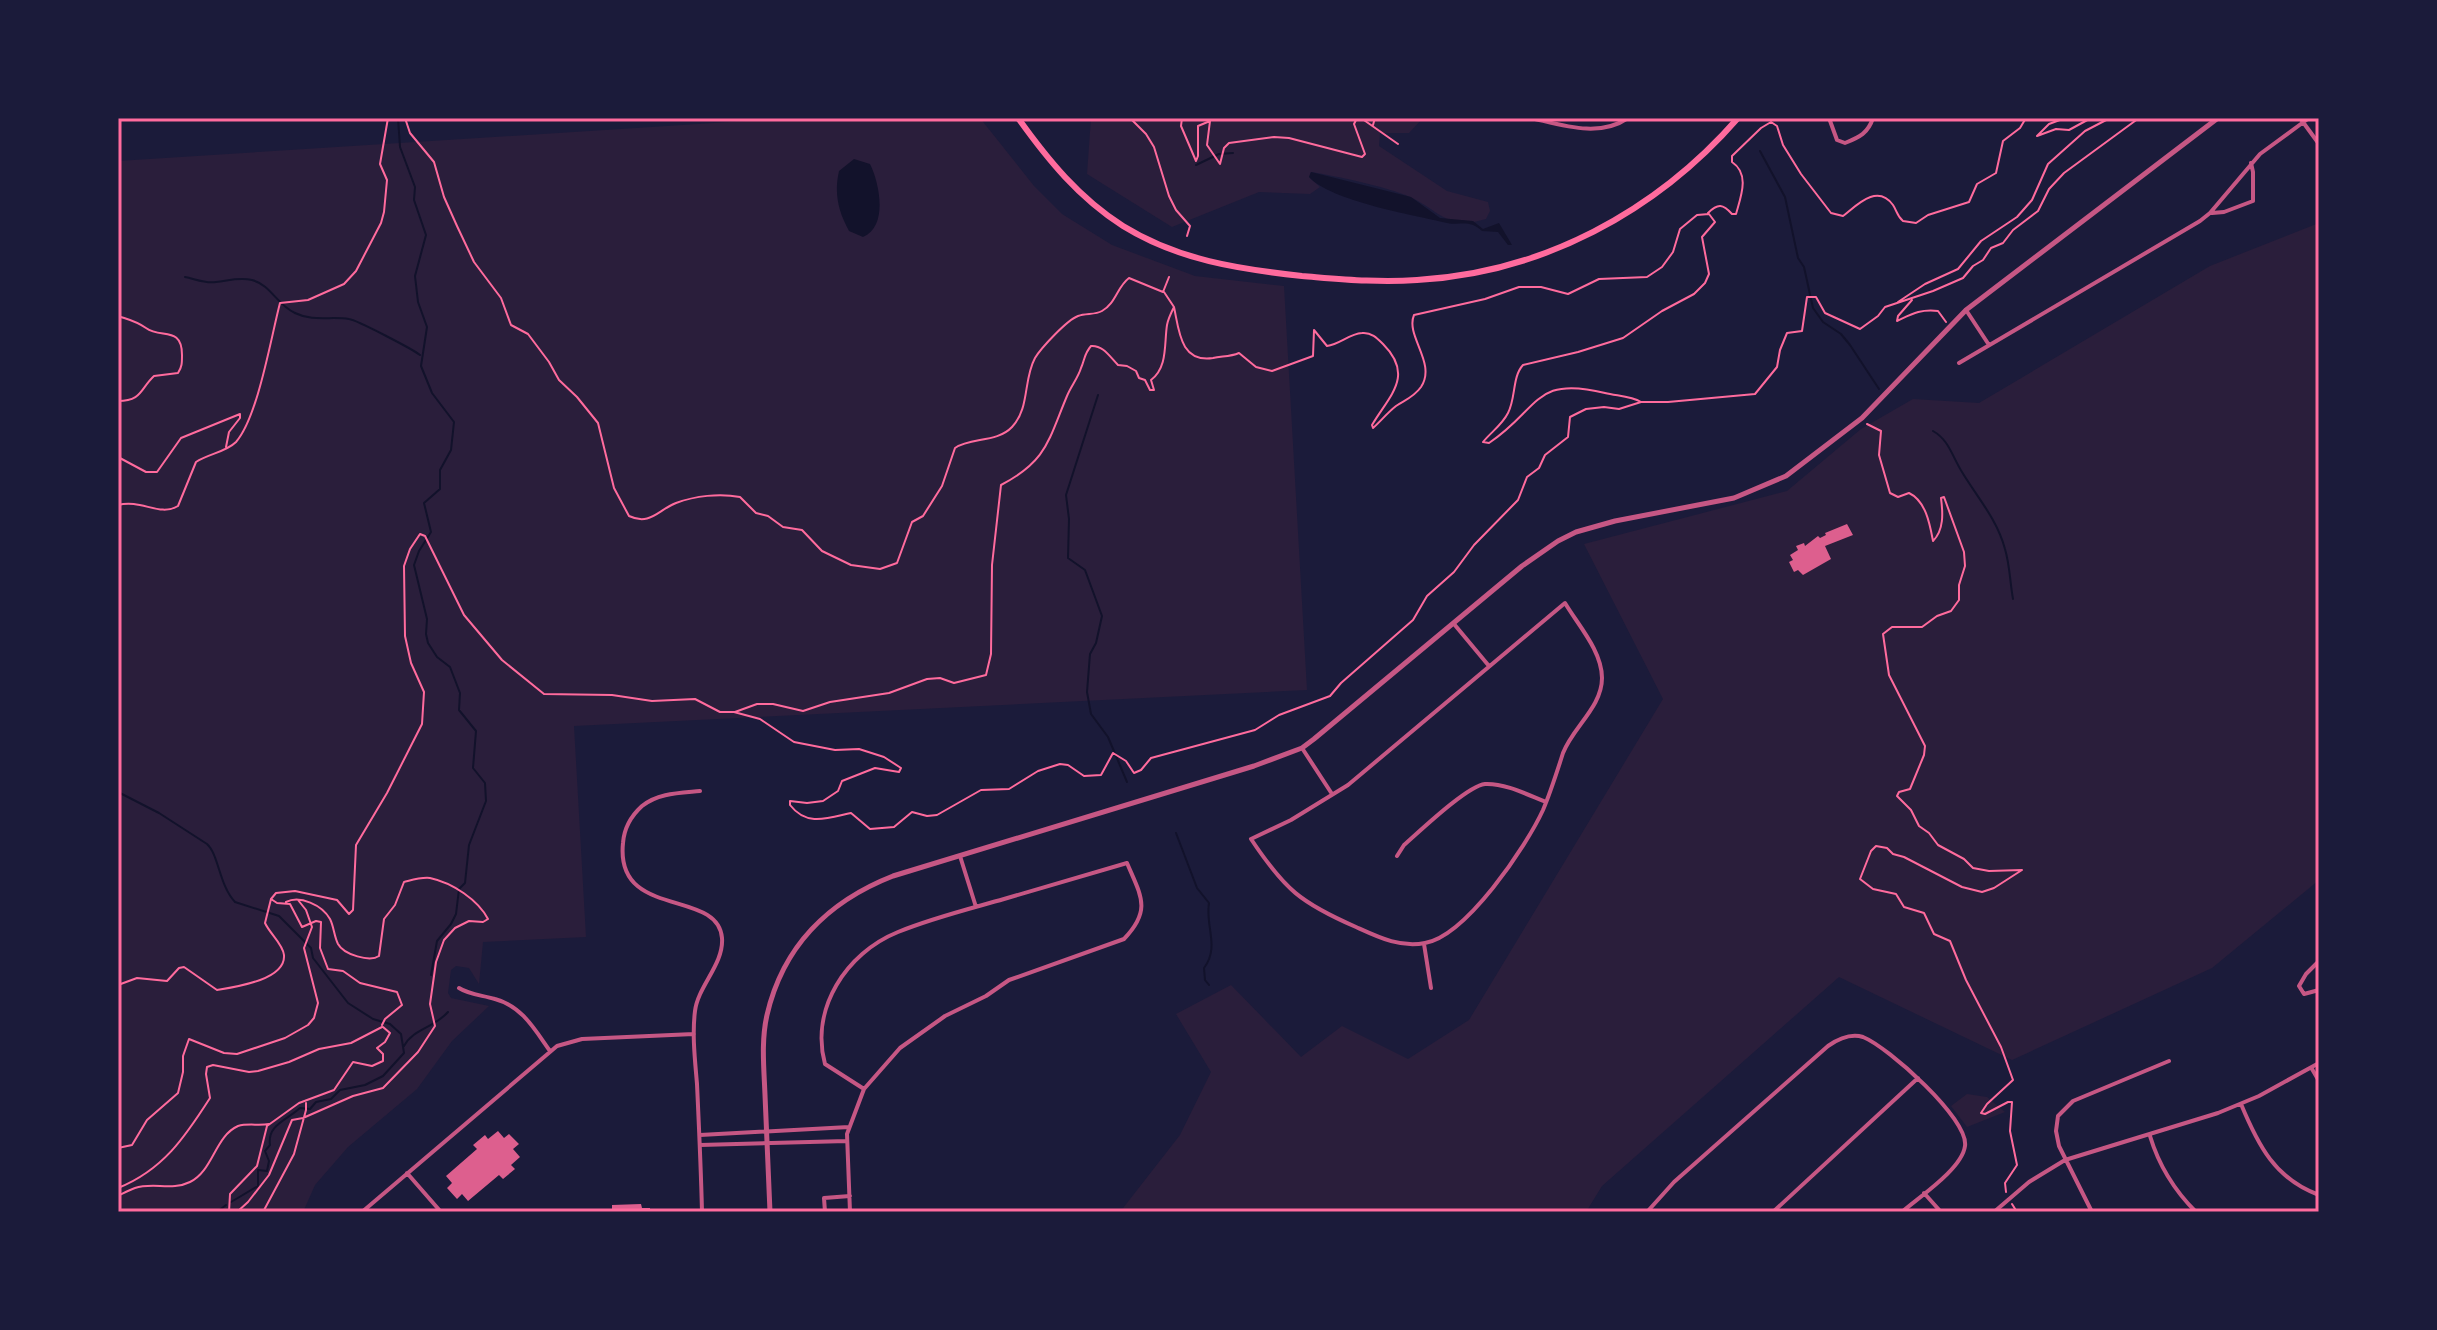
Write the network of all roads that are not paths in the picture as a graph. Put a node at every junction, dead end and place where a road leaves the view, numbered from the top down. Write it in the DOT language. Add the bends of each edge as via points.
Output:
graph roads {
  1 [pos="1018,118"];
  2 [pos="1531,118"];
  3 [pos="1628,118"];
  4 [pos="1738,118"];
  5 [pos="1829,118"];
  6 [pos="1873,118"];
  7 [pos="2218,118"];
  8 [pos="2309,118"];
  9 [pos="2301,120"];
  10 [pos="2319,144"];
  11 [pos="2251,163"];
  12 [pos="2210,213"];
  13 [pos="1966,310"];
  14 [pos="1989,345"];
  15 [pos="1959,363"];
  16 [pos="1454,624"];
  17 [pos="1489,666"];
  18 [pos="1302,748"];
  19 [pos="700,791"];
  20 [pos="1332,794"];
  21 [pos="1546,802"];
  22 [pos="960,855"];
  23 [pos="1397,856"];
  24 [pos="976,907"];
  25 [pos="1424,944"];
  26 [pos="2319,961"];
  27 [pos="459,988"];
  28 [pos="1431,988"];
  29 [pos="2319,990"];
  30 [pos="694,1034"];
  31 [pos="550,1051"];
  32 [pos="2169,1061"];
  33 [pos="2319,1063"];
  34 [pos="2312,1068"];
  35 [pos="1918,1078"];
  36 [pos="2319,1081"];
  37 [pos="864,1089"];
  38 [pos="2241,1104"];
  39 [pos="849,1127"];
  40 [pos="796,1129"];
  41 [pos="766,1131"];
  42 [pos="699,1135"];
  43 [pos="2150,1135"];
  44 [pos="847,1141"];
  45 [pos="796,1143"];
  46 [pos="767,1144"];
  47 [pos="700,1145"];
  48 [pos="2065,1160"];
  49 [pos="407,1173"];
  50 [pos="1924,1193"];
  51 [pos="2319,1195"];
  52 [pos="850,1196"];
  53 [pos="362,1212"];
  54 [pos="441,1212"];
  55 [pos="702,1212"];
  56 [pos="770,1212"];
  57 [pos="825,1212"];
  58 [pos="850,1212"];
  59 [pos="1647,1212"];
  60 [pos="1773,1212"];
  61 [pos="1902,1212"];
  62 [pos="1941,1212"];
  63 [pos="1994,1212"];
  64 [pos="2092,1212"];
  65 [pos="2196,1212"];
  1 -- 4 [label="main road" via="1076,190 1121,225 1159,245 1229,267 1390,281 1484,271 1563,246 1668,186"];
  2 -- 3 [label="street" via="1592,130"];
  5 -- 6 [label="street" via="1837,140 1845,143 1863,135"];
  7 -- 13 [label="street"];
  8 -- 9 [label="street"];
  9 -- 10 [label="street"];
  9 -- 11 [label="street"];
  11 -- 12 [label="street"];
  11 -- 12 [label="street" via="2253,201"];
  12 -- 14 [label="street"];
  13 -- 14 [label="street"];
  13 -- 16 [label="street" via="1862,418 1786,476 1734,498 1576,532 1544,550"];
  14 -- 15 [label="street"];
  16 -- 17 [label="street"];
  16 -- 18 [label="street"];
  17 -- 20 [label="street" via="1384,757"];
  17 -- 21 [label="street" via="1565,603 1598,659 1602,684 1596,702 1565,748"];
  18 -- 20 [label="street"];
  18 -- 22 [label="street"];
  19 -- 30 [label="street" via="666,794 645,803 628,823 623,847 626,868 640,888 704,912 720,929 722,947 698,997"];
  20 -- 25 [label="street" via="1251,839 1286,887 1317,909 1394,943"];
  21 -- 23 [label="street" via="1501,786 1480,785"];
  21 -- 25 [label="street" via="1524,845 1466,919 1447,935"];
  22 -- 24 [label="street"];
  22 -- 41 [label="street" via="864,887 817,921 794,952 766,1016"];
  24 -- 37 [label="street" via="897,932 855,961 835,986 821,1024 825,1064"];
  24 -- 37 [label="street" via="1127,863 1143,900 1138,925 1124,939 1009,980 945,1016 900,1048"];
  25 -- 28 [label="street"];
  26 -- 29 [label="street" via="2299,986 2304,994"];
  27 -- 31 [label="street" via="513,1007"];
  30 -- 31 [label="street" via="582,1039"];
  30 -- 42 [label="street"];
  31 -- 49 [label="street"];
  32 -- 48 [label="street" via="2064,1108 2055,1126"];
  33 -- 34 [label="street"];
  34 -- 36 [label="street"];
  34 -- 38 [label="street"];
  35 -- 50 [label="street" via="1958,1123 1965,1145 1955,1166"];
  35 -- 59 [label="street" via="1863,1037 1836,1040 1674,1182"];
  35 -- 60 [label="street"];
  37 -- 39 [label="street"];
  38 -- 43 [label="street"];
  38 -- 51 [label="street" via="2260,1148 2276,1169"];
  39 -- 40 [label="street"];
  39 -- 44 [label="street"];
  40 -- 41 [label="street"];
  40 -- 45 [label="street"];
  41 -- 42 [label="street"];
  41 -- 46 [label="street"];
  42 -- 47 [label="street"];
  43 -- 48 [label="street"];
  43 -- 65 [label="street" via="2167,1176"];
  44 -- 45 [label="street"];
  44 -- 52 [label="street"];
  45 -- 46 [label="street"];
  46 -- 47 [label="street"];
  46 -- 56 [label="street"];
  47 -- 55 [label="street"];
  48 -- 63 [label="street"];
  48 -- 64 [label="street"];
  49 -- 53 [label="street"];
  49 -- 54 [label="street"];
  50 -- 61 [label="street"];
  50 -- 62 [label="street"];
  52 -- 57 [label="street" via="824,1198"];
  52 -- 58 [label="street"];
}
